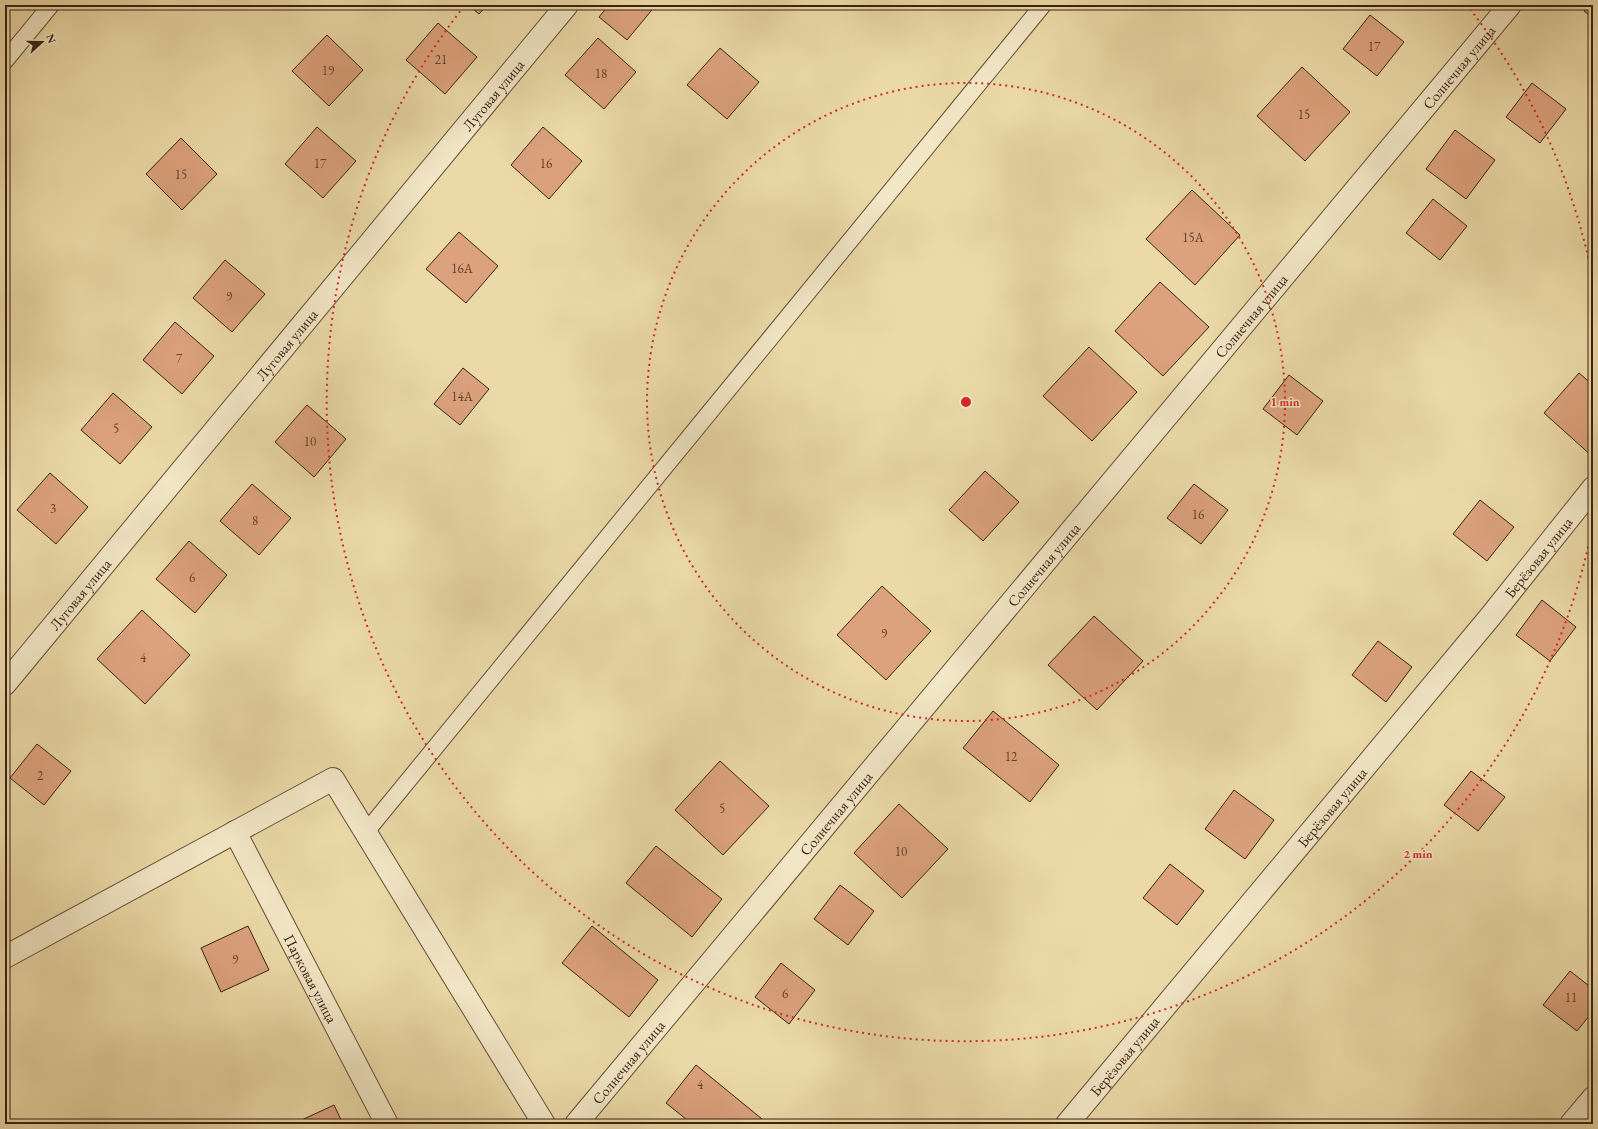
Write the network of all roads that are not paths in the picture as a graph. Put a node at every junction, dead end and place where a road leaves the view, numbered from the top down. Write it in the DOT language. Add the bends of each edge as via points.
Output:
graph roads {
  1 [pos="50,5"];
  2 [pos="567,5"];
  3 [pos="1043,5"];
  4 [pos="1510,5"];
  5 [pos="5,62"];
  6 [pos="1593,488"];
  7 [pos="5,684"];
  8 [pos="235,832"];
  9 [pos="366,832"];
  10 [pos="5,957"];
  11 [pos="1593,1098"];
  12 [pos="387,1124"];
  13 [pos="544,1124"];
  14 [pos="576,1124"];
  15 [pos="1067,1124"];
  16 [pos="1571,1124"];
  1 -- 5 [label="lane"];
  2 -- 7 [label="street, Луговая улица"];
  3 -- 9 [label="lane"];
  4 -- 14 [label="street, Солнечная улица"];
  6 -- 15 [label="street, Берёзовая улица" via="1490,617"];
  8 -- 9 [label="street" via="334,779"];
  8 -- 10 [label="street"];
  8 -- 12 [label="street, Парковая улица"];
  9 -- 13 [label="street"];
  11 -- 16 [label="street"];
}
